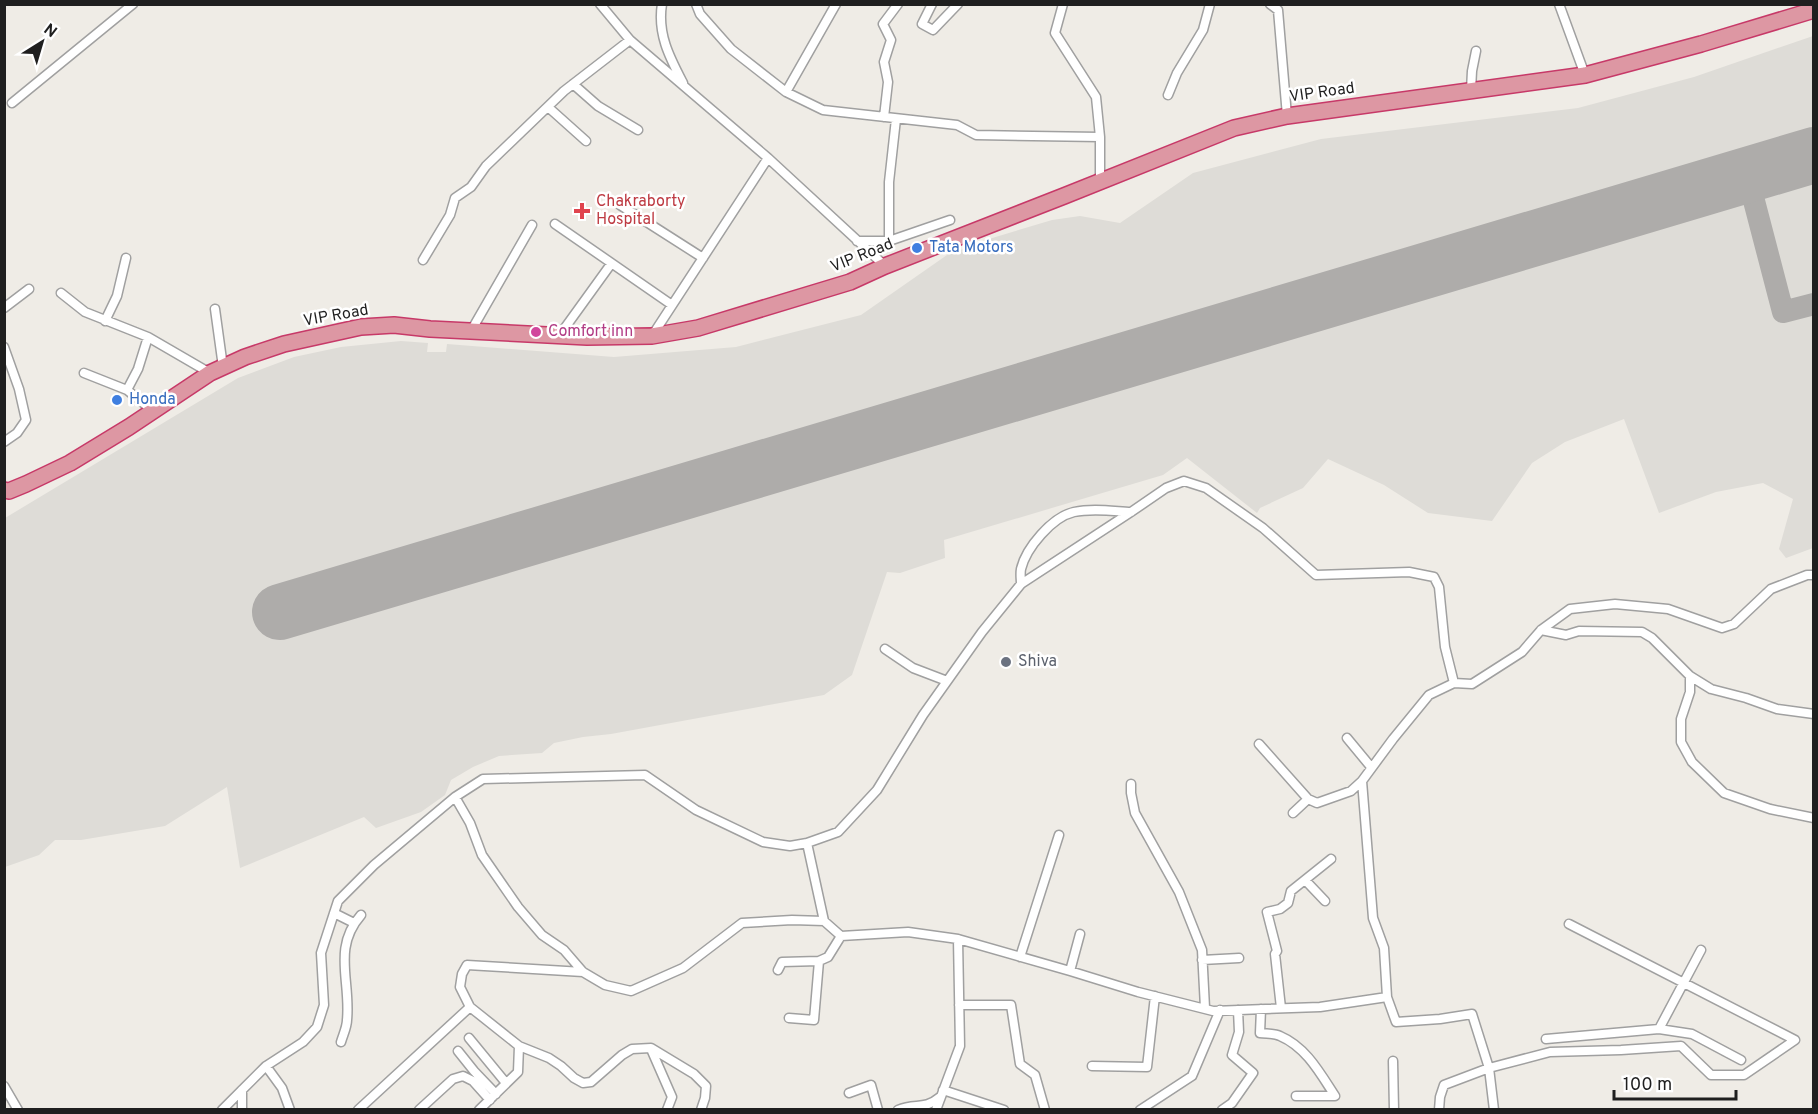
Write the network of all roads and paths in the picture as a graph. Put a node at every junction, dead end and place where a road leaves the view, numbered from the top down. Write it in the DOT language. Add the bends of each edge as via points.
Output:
graph roads {
  1 [pos="133,4"];
  2 [pos="600,4"];
  3 [pos="662,4"];
  4 [pos="696,4"];
  5 [pos="836,4"];
  6 [pos="898,4"];
  7 [pos="932,4"];
  8 [pos="958,4"];
  9 [pos="1063,4"];
  10 [pos="1210,4"];
  11 [pos="1270,4"];
  12 [pos="1559,4"];
  13 [pos="1813,7"];
  14 [pos="630,40"];
  15 [pos="1476,51"];
  16 [pos="1585,75"];
  17 [pos="573,84"];
  18 [pos="686,87"];
  19 [pos="1471,90"];
  20 [pos="786,92"];
  21 [pos="1168,96"];
  22 [pos="12,103"];
  23 [pos="548,107"];
  24 [pos="1287,116"];
  25 [pos="884,117"];
  26 [pos="896,119"];
  27 [pos="638,130"];
  28 [pos="1100,137"];
  29 [pos="586,141"];
  30 [pos="768,158"];
  31 [pos="1100,182"];
  32 [pos="620,205"];
  33 [pos="950,220"];
  34 [pos="555,224"];
  35 [pos="532,225"];
  36 [pos="857,241"];
  37 [pos="889,242"];
  38 [pos="126,258"];
  39 [pos="702,258"];
  40 [pos="423,260"];
  41 [pos="611,264"];
  42 [pos="885,266"];
  43 [pos="29,289"];
  44 [pos="61,293"];
  45 [pos="672,305"];
  46 [pos="4,308"];
  47 [pos="215,309"];
  48 [pos="105,321"];
  49 [pos="471,331"];
  50 [pos="559,336"];
  51 [pos="652,336"];
  52 [pos="148,337"];
  53 [pos="4,347"];
  54 [pos="216,370"];
  55 [pos="84,373"];
  56 [pos="127,390"];
  57 [pos="153,411"];
  58 [pos="4,442"];
  59 [pos="4,490"];
  60 [pos="1131,512"];
  61 [pos="1814,575"];
  62 [pos="1022,584"];
  63 [pos="1541,630"];
  64 [pos="885,649"];
  65 [pos="1690,676"];
  66 [pos="947,681"];
  67 [pos="1454,683"];
  68 [pos="1814,714"];
  69 [pos="1347,738"];
  70 [pos="1259,744"];
  71 [pos="1371,767"];
  72 [pos="1362,781"];
  73 [pos="1131,784"];
  74 [pos="455,798"];
  75 [pos="1308,799"];
  76 [pos="1293,813"];
  77 [pos="1814,818"];
  78 [pos="1059,836"];
  79 [pos="807,843"];
  80 [pos="1331,859"];
  81 [pos="1305,880"];
  82 [pos="1325,901"];
  83 [pos="334,913"];
  84 [pos="361,915"];
  85 [pos="824,921"];
  86 [pos="354,923"];
  87 [pos="1569,924"];
  88 [pos="1080,934"];
  89 [pos="840,936"];
  90 [pos="958,939"];
  91 [pos="1701,950"];
  92 [pos="1020,957"];
  93 [pos="1239,958"];
  94 [pos="1202,960"];
  95 [pos="819,961"];
  96 [pos="778,969"];
  97 [pos="1070,971"];
  98 [pos="583,972"];
  99 [pos="1682,984"];
  100 [pos="1155,996"];
  101 [pos="1387,997"];
  102 [pos="959,1005"];
  103 [pos="470,1007"];
  104 [pos="1205,1008"];
  105 [pos="1281,1008"];
  106 [pos="1261,1009"];
  107 [pos="1220,1010"];
  108 [pos="1238,1010"];
  109 [pos="789,1018"];
  110 [pos="1659,1029"];
  111 [pos="469,1038"];
  112 [pos="1546,1039"];
  113 [pos="341,1042"];
  114 [pos="519,1046"];
  115 [pos="651,1048"];
  116 [pos="458,1051"];
  117 [pos="1741,1060"];
  118 [pos="1393,1061"];
  119 [pos="266,1066"];
  120 [pos="1092,1066"];
  121 [pos="1489,1068"];
  122 [pos="507,1083"];
  123 [pos="4,1086"];
  124 [pos="242,1090"];
  125 [pos="849,1093"];
  126 [pos="942,1094"];
  127 [pos="1296,1096"];
  128 [pos="493,1097"];
  129 [pos="18,1110"];
  130 [pos="222,1110"];
  131 [pos="242,1110"];
  132 [pos="290,1110"];
  133 [pos="358,1110"];
  134 [pos="419,1110"];
  135 [pos="479,1110"];
  136 [pos="667,1110"];
  137 [pos="701,1110"];
  138 [pos="878,1110"];
  139 [pos="898,1110"];
  140 [pos="936,1110"];
  141 [pos="1004,1110"];
  142 [pos="1045,1110"];
  143 [pos="1140,1110"];
  144 [pos="1222,1110"];
  145 [pos="1394,1110"];
  146 [pos="1439,1110"];
  147 [pos="1494,1110"];
  1 -- 22 [label="street"];
  2 -- 14 [label="street"];
  3 -- 18 [label="street" via="660,18 667,53"];
  4 -- 20 [label="street" via="731,49"];
  5 -- 20 [label="street"];
  6 -- 25 [label="street" via="883,24 891,40 884,62 888,82"];
  7 -- 8 [label="street" via="922,24 933,30"];
  9 -- 28 [label="street" via="1055,33 1096,97"];
  10 -- 21 [label="street" via="1203,30"];
  11 -- 24 [label="street" via="1278,10"];
  12 -- 16 [label="street"];
  13 -- 16 [label="highway, VIP Road" via="1701,44"];
  14 -- 17 [label="street"];
  14 -- 18 [label="street"];
  15 -- 19 [label="street"];
  16 -- 19 [label="highway, VIP Road"];
  17 -- 23 [label="street"];
  17 -- 27 [label="street" via="598,106"];
  18 -- 30 [label="street"];
  19 -- 24 [label="highway, VIP Road"];
  20 -- 25 [label="street" via="823,110"];
  23 -- 29 [label="street"];
  23 -- 40 [label="street" via="486,166 471,187 455,198 450,215"];
  24 -- 31 [label="highway, VIP Road" via="1234,128"];
  25 -- 26 [label="street"];
  26 -- 28 [label="street" via="957,125 976,135"];
  26 -- 37 [label="street" via="889,182"];
  28 -- 31 [label="street"];
  30 -- 36 [label="street"];
  30 -- 39 [label="street"];
  31 -- 42 [label="highway, VIP Road"];
  32 -- 39 [label="street"];
  33 -- 37 [label="street"];
  34 -- 41 [label="street"];
  35 -- 49 [label="street"];
  36 -- 37 [label="street"];
  36 -- 42 [label="street"];
  38 -- 48 [label="street" via="117,296"];
  39 -- 45 [label="street"];
  41 -- 45 [label="street"];
  41 -- 50 [label="street"];
  42 -- 51 [label="highway, VIP Road" via="850,282 698,328"];
  43 -- 46 [label="street"];
  44 -- 48 [label="street" via="85,312"];
  45 -- 51 [label="street"];
  47 -- 54 [label="street"];
  48 -- 52 [label="street"];
  49 -- 50 [label="highway, VIP Road"];
  49 -- 54 [label="highway, VIP Road" via="394,325 361,327 284,344"];
  50 -- 51 [label="highway, VIP Road"];
  52 -- 54 [label="street"];
  52 -- 56 [label="street"];
  53 -- 58 [label="street" via="26,420"];
  54 -- 57 [label="highway, VIP Road"];
  55 -- 56 [label="street"];
  56 -- 57 [label="street"];
  57 -- 59 [label="highway, VIP Road" via="70,463 18,488"];
  60 -- 62 [label="street"];
  60 -- 62 [label="street" via="1072,512 1050,525 1030,548 1021,571"];
  60 -- 67 [label="street" via="1166,488 1184,481 1206,488 1263,528 1316,575 1409,572 1434,577 1439,587 1445,647"];
  61 -- 63 [label="street" via="1771,589 1734,624 1722,628 1668,609 1615,604 1570,609"];
  62 -- 66 [label="street"];
  63 -- 65 [label="street" via="1566,635 1579,631 1642,632"];
  63 -- 67 [label="street" via="1522,652 1472,684"];
  64 -- 66 [label="street" via="913,668"];
  65 -- 68 [label="street" via="1710,689 1777,709"];
  65 -- 77 [label="street" via="1690,692 1681,719 1681,742 1692,762 1724,793 1770,809"];
  66 -- 79 [label="street" via="877,790 838,832"];
  67 -- 71 [label="street" via="1429,695"];
  69 -- 71 [label="street"];
  70 -- 75 [label="street"];
  71 -- 72 [label="street"];
  72 -- 75 [label="street" via="1351,791 1317,803"];
  72 -- 101 [label="street" via="1373,918 1384,948"];
  73 -- 94 [label="street" via="1135,813 1179,892 1202,950"];
  74 -- 79 [label="street" via="483,779 645,775 696,810 763,842 790,846"];
  74 -- 83 [label="street" via="374,865 338,901"];
  74 -- 98 [label="street" via="482,855 518,906 542,935 564,950"];
  75 -- 76 [label="street"];
  78 -- 92 [label="street"];
  79 -- 85 [label="street"];
  80 -- 81 [label="street"];
  81 -- 82 [label="street"];
  81 -- 105 [label="street" via="1291,891 1288,903 1267,912 1277,951"];
  83 -- 86 [label="street"];
  83 -- 119 [label="street" via="321,952 324,1005 317,1027 303,1042"];
  84 -- 86 [label="street"];
  85 -- 89 [label="street"];
  85 -- 98 [label="street" via="742,923 682,968 631,991 605,985"];
  86 -- 113 [label="street" via="345,943 347,1023"];
  87 -- 99 [label="street"];
  88 -- 97 [label="street"];
  89 -- 90 [label="street" via="908,932"];
  89 -- 95 [label="street" via="828,957"];
  90 -- 92 [label="street"];
  90 -- 102 [label="street"];
  91 -- 99 [label="street"];
  92 -- 97 [label="street"];
  93 -- 94 [label="street"];
  94 -- 104 [label="street"];
  95 -- 96 [label="street" via="782,962"];
  95 -- 109 [label="street" via="814,1020"];
  97 -- 100 [label="street"];
  98 -- 103 [label="street" via="467,965 459,987"];
  99 -- 110 [label="street"];
  99 -- 121 [label="street" via="1795,1040 1744,1075 1711,1075 1681,1046 1550,1052"];
  100 -- 104 [label="street"];
  100 -- 120 [label="street" via="1147,1067"];
  101 -- 105 [label="street"];
  101 -- 121 [label="street" via="1396,1022 1472,1014"];
  102 -- 126 [label="street" via="960,1046"];
  102 -- 142 [label="street" via="1011,1005 1020,1064 1035,1075"];
  103 -- 114 [label="street"];
  103 -- 133 [label="street"];
  104 -- 107 [label="street"];
  105 -- 106 [label="street"];
  106 -- 108 [label="street"];
  106 -- 127 [label="street" via="1260,1033 1278,1035 1297,1046 1335,1096"];
  107 -- 108 [label="street"];
  107 -- 143 [label="street" via="1192,1076"];
  108 -- 144 [label="street" via="1239,1032 1232,1055 1253,1073 1232,1103"];
  110 -- 112 [label="street"];
  110 -- 117 [label="street" via="1692,1034"];
  111 -- 122 [label="street"];
  114 -- 115 [label="street" via="549,1058 583,1083 591,1082 622,1055"];
  114 -- 122 [label="street" via="518,1072"];
  115 -- 136 [label="street" via="672,1097"];
  115 -- 137 [label="street" via="694,1074 706,1086"];
  116 -- 128 [label="street"];
  118 -- 145 [label="street"];
  119 -- 124 [label="street"];
  119 -- 132 [label="street" via="282,1088"];
  121 -- 146 [label="street" via="1444,1085"];
  121 -- 147 [label="street"];
  122 -- 128 [label="street"];
  123 -- 129 [label="street"];
  124 -- 130 [label="street"];
  124 -- 131 [label="street"];
  125 -- 138 [label="street" via="871,1085"];
  126 -- 139 [label="street" via="930,1105"];
  126 -- 140 [label="street"];
  126 -- 141 [label="street"];
  128 -- 134 [label="street" via="463,1076 453,1079"];
  128 -- 135 [label="street"];
}
